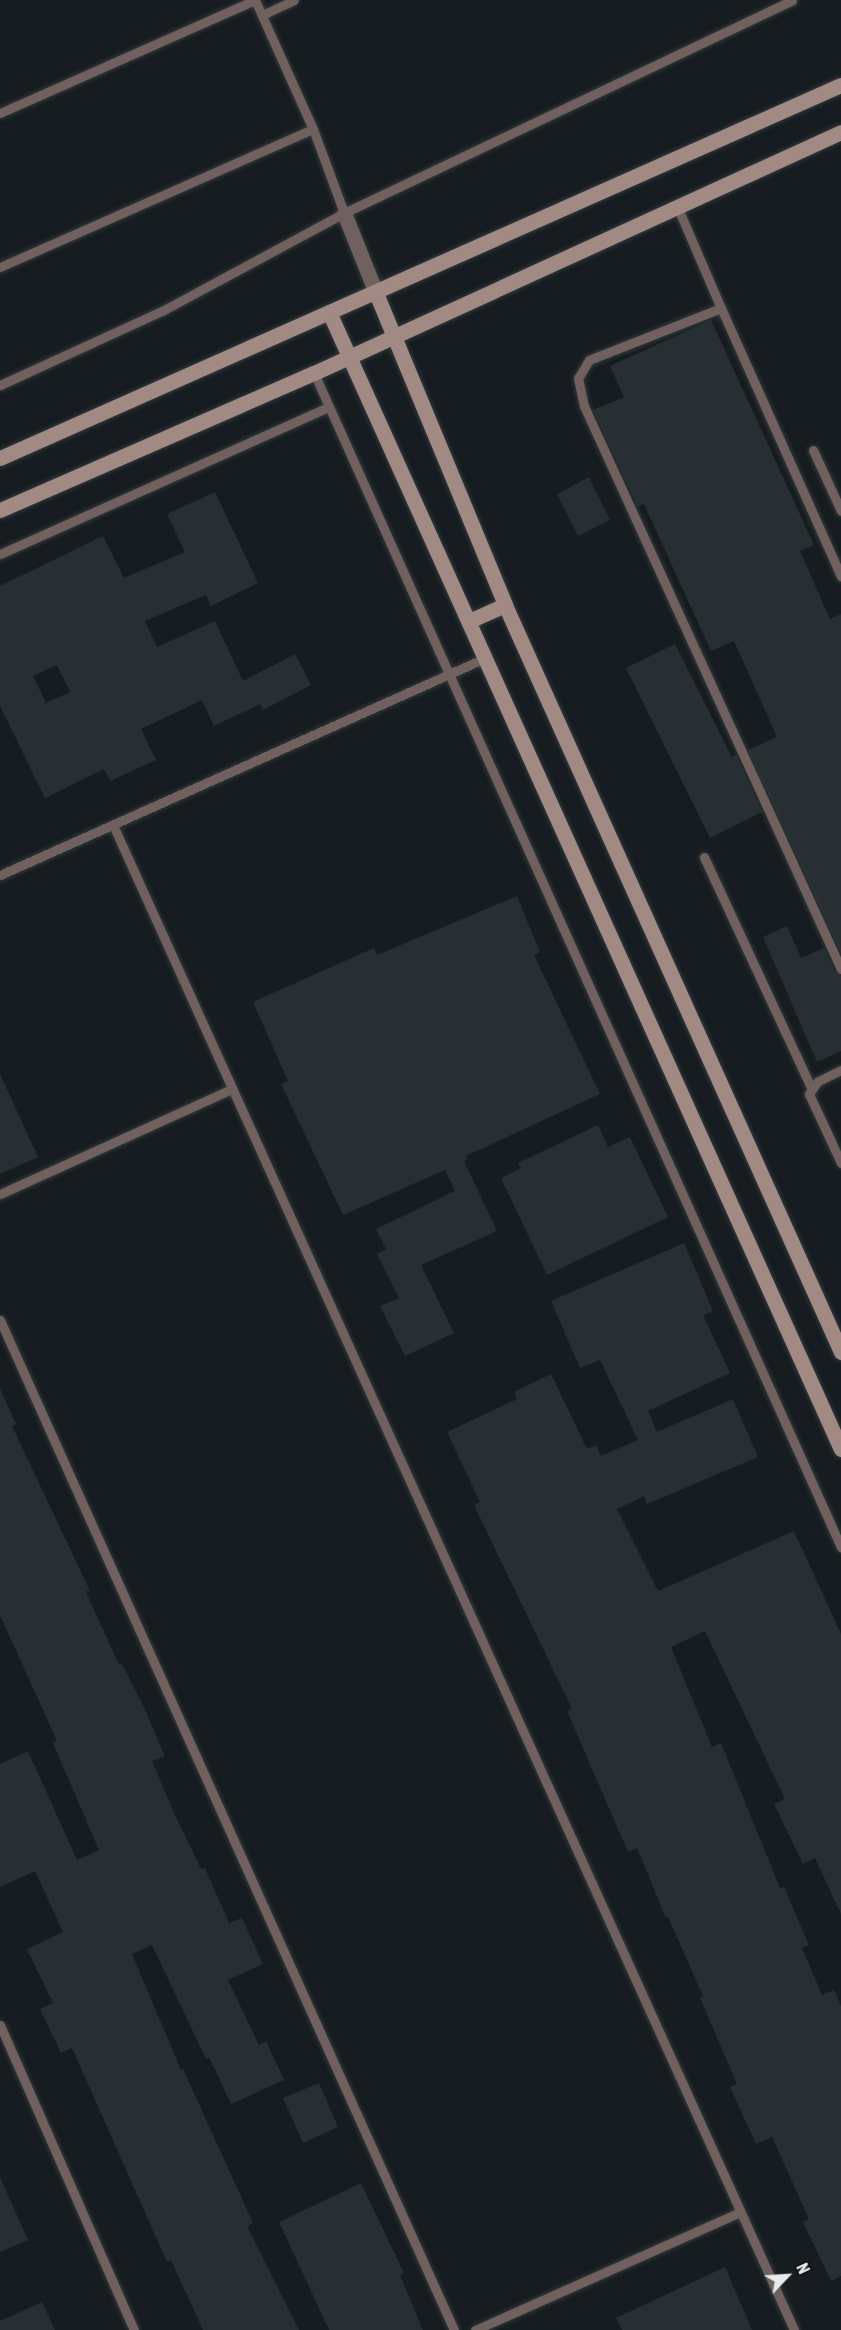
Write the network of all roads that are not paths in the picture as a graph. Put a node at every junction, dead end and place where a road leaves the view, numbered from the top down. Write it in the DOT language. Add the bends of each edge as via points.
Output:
graph roads {
  1 [pos="255,0"];
  2 [pos="294,0"];
  3 [pos="792,0"];
  4 [pos="262,15"];
  5 [pos="841,85"];
  6 [pos="0,113"];
  7 [pos="313,129"];
  8 [pos="841,132"];
  9 [pos="677,206"];
  10 [pos="344,213"];
  11 [pos="0,267"];
  12 [pos="376,293"];
  13 [pos="721,308"];
  14 [pos="329,312"];
  15 [pos="394,336"];
  16 [pos="349,356"];
  17 [pos="314,373"];
  18 [pos="0,385"];
  19 [pos="327,408"];
  20 [pos="813,450"];
  21 [pos="0,458"];
  22 [pos="0,510"];
  23 [pos="841,511"];
  24 [pos="0,554"];
  25 [pos="841,576"];
  26 [pos="505,605"];
  27 [pos="468,621"];
  28 [pos="485,658"];
  29 [pos="448,675"];
  30 [pos="113,825"];
  31 [pos="704,857"];
  32 [pos="0,875"];
  33 [pos="841,969"];
  34 [pos="841,1070"];
  35 [pos="812,1087"];
  36 [pos="232,1089"];
  37 [pos="841,1163"];
  38 [pos="0,1194"];
  39 [pos="0,1320"];
  40 [pos="841,1352"];
  41 [pos="838,1433"];
  42 [pos="841,1449"];
  43 [pos="841,1547"];
  44 [pos="0,2025"];
  45 [pos="740,2212"];
  46 [pos="134,2330"];
  47 [pos="454,2330"];
  48 [pos="475,2330"];
  49 [pos="794,2330"];
  1 -- 4 [label="lane"];
  1 -- 6 [label="lane"];
  2 -- 4 [label="lane"];
  3 -- 10 [label="lane"];
  4 -- 7 [label="lane"];
  5 -- 12 [label="street"];
  7 -- 10 [label="lane"];
  7 -- 11 [label="lane"];
  8 -- 9 [label="street"];
  9 -- 13 [label="lane"];
  9 -- 15 [label="street"];
  10 -- 12 [label="street"];
  10 -- 18 [label="lane" via="162,311"];
  12 -- 14 [label="street"];
  12 -- 15 [label="street"];
  13 -- 25 [label="lane"];
  13 -- 33 [label="lane" via="589,360 578,378 584,406"];
  14 -- 16 [label="street"];
  14 -- 21 [label="street"];
  15 -- 16 [label="street"];
  15 -- 26 [label="street"];
  16 -- 17 [label="street"];
  16 -- 27 [label="street"];
  17 -- 19 [label="lane"];
  17 -- 22 [label="street"];
  19 -- 24 [label="lane"];
  19 -- 29 [label="lane"];
  20 -- 23 [label="lane"];
  26 -- 27 [label="street"];
  26 -- 40 [label="street"];
  27 -- 28 [label="street"];
  28 -- 29 [label="lane"];
  28 -- 41 [label="street"];
  29 -- 30 [label="lane"];
  29 -- 43 [label="lane"];
  30 -- 32 [label="lane"];
  30 -- 36 [label="lane"];
  31 -- 35 [label="lane"];
  34 -- 35 [label="lane"];
  35 -- 37 [label="lane" via="809,1094"];
  36 -- 38 [label="lane"];
  36 -- 45 [label="lane"];
  39 -- 47 [label="lane"];
  41 -- 42 [label="street"];
  44 -- 46 [label="lane"];
  45 -- 48 [label="lane"];
  45 -- 49 [label="lane"];
}
